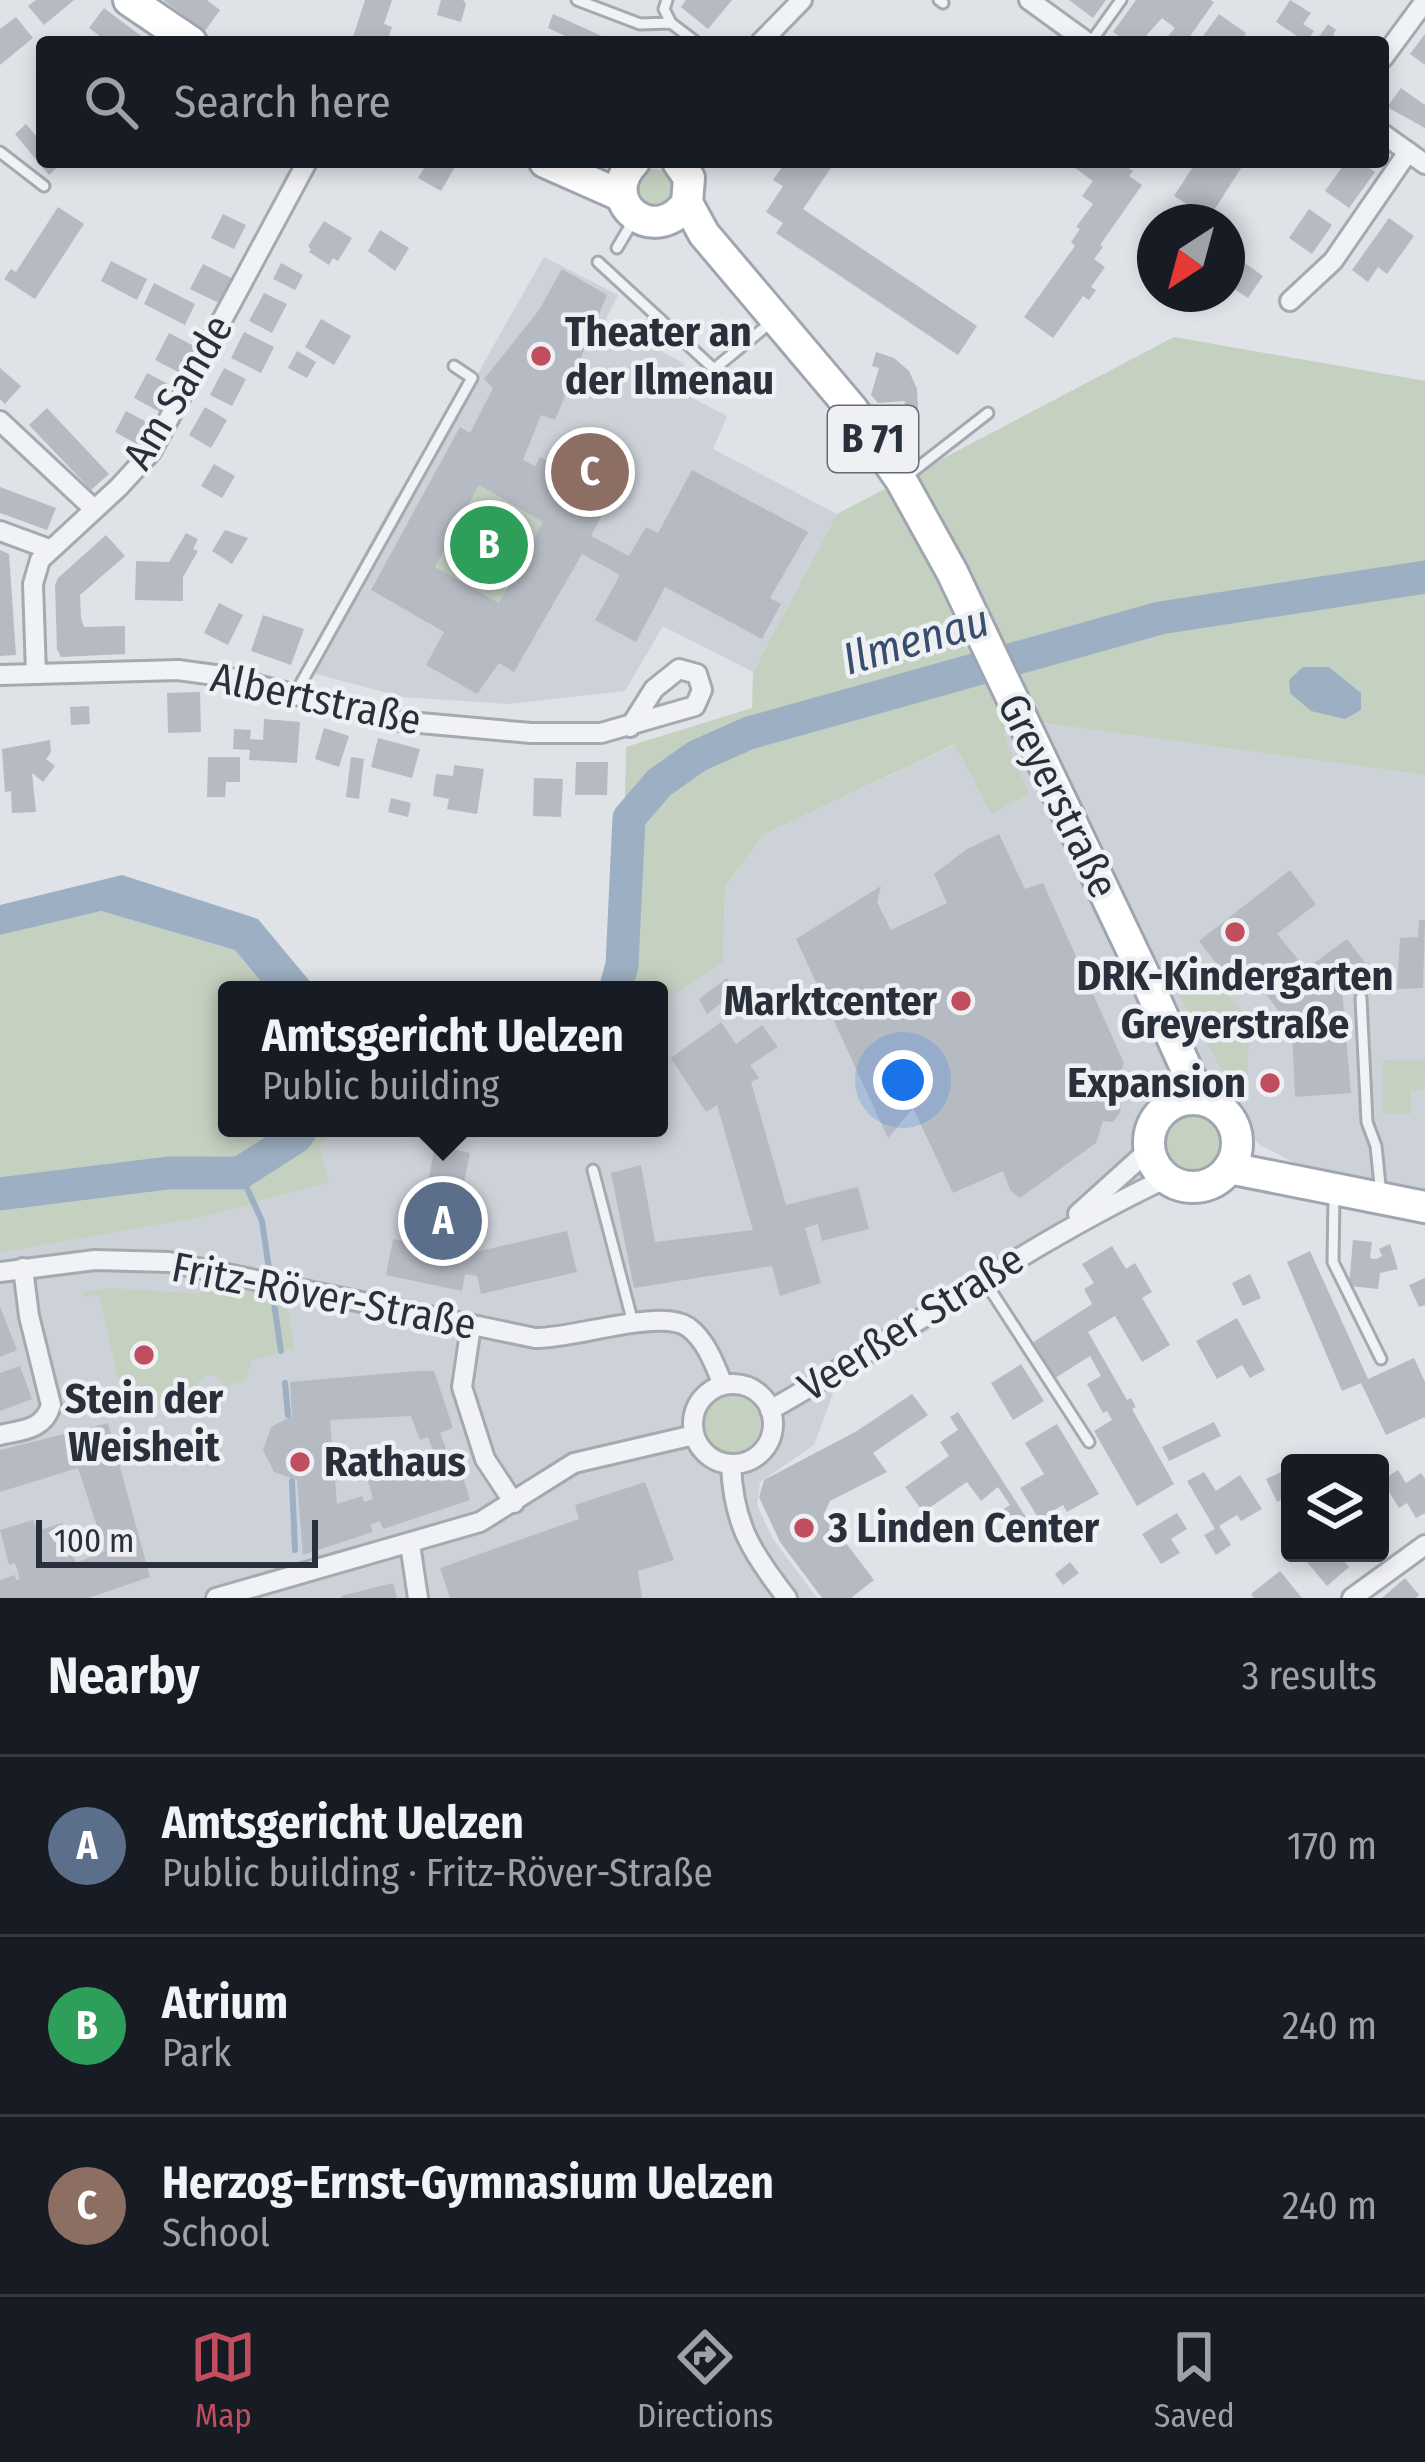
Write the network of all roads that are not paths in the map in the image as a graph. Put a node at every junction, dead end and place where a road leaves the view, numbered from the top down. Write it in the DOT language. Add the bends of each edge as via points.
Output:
graph roads {
  1 [pos="129,0"];
  2 [pos="577,0"];
  3 [pos="802,0"];
  4 [pos="1120,0"];
  5 [pos="1425,1"];
  6 [pos="662,3"];
  7 [pos="1041,3"];
  8 [pos="671,23"];
  9 [pos="182,36"];
  10 [pos="688,36"];
  11 [pos="766,36"];
  12 [pos="1082,36"];
  13 [pos="1093,36"];
  14 [pos="1389,50"];
  15 [pos="1389,138"];
  16 [pos="0,152"];
  17 [pos="1417,158"];
  18 [pos="304,168"];
  19 [pos="556,168"];
  20 [pos="629,168"];
  21 [pos="683,168"];
  22 [pos="44,186"];
  23 [pos="687,202"];
  24 [pos="638,212"];
  25 [pos="616,248"];
  26 [pos="598,262"];
  27 [pos="1290,301"];
  28 [pos="774,320"];
  29 [pos="454,366"];
  30 [pos="988,413"];
  31 [pos="0,421"];
  32 [pos="901,480"];
  33 [pos="94,509"];
  34 [pos="0,531"];
  35 [pos="49,549"];
  36 [pos="36,674"];
  37 [pos="0,676"];
  38 [pos="295,694"];
  39 [pos="630,727"];
  40 [pos="1144,975"];
  41 [pos="1361,998"];
  42 [pos="1199,1099"];
  43 [pos="1168,1107"];
  44 [pos="1150,1149"];
  45 [pos="1233,1156"];
  46 [pos="593,1170"];
  47 [pos="1167,1178"];
  48 [pos="1325,1187"];
  49 [pos="1381,1201"];
  50 [pos="1425,1207"];
  51 [pos="1051,1236"];
  52 [pos="23,1268"];
  53 [pos="0,1272"];
  54 [pos="984,1280"];
  55 [pos="633,1324"];
  56 [pos="471,1326"];
  57 [pos="1381,1359"];
  58 [pos="723,1385"];
  59 [pos="770,1410"];
  60 [pos="694,1435"];
  61 [pos="0,1436"];
  62 [pos="1088,1442"];
  63 [pos="731,1464"];
  64 [pos="514,1503"];
  65 [pos="410,1544"];
  66 [pos="1425,1545"];
  67 [pos="216,1598"];
  68 [pos="418,1598"];
  69 [pos="787,1598"];
  70 [pos="1352,1598"];
  1 -- 9 [label="main road"];
  2 -- 8 [label="lane" via="640,24"];
  3 -- 11 [label="street"];
  4 -- 13 [label="lane"];
  5 -- 14 [label="street"];
  6 -- 8 [label="lane"];
  7 -- 12 [label="street"];
  8 -- 10 [label="lane"];
  15 -- 17 [label="street"];
  16 -- 22 [label="lane"];
  17 -- 27 [label="street"];
  18 -- 33 [label="street, Am Sande" via="151,452"];
  19 -- 24 [label="main road, Greyerstraße / B 71"];
  20 -- 24 [label="main road" via="623,175"];
  21 -- 23 [label="main road"];
  23 -- 24 [label="main road" via="680,213"];
  23 -- 28 [label="main road, Greyerstraße / B 71"];
  24 -- 25 [label="lane"];
  24 -- 28 [label="main road, Greyerstraße / B 71"];
  26 -- 28 [label="lane" via="714,368"];
  28 -- 32 [label="main road, Greyerstraße / B 71"];
  29 -- 38 [label="lane" via="472,378"];
  30 -- 32 [label="lane"];
  31 -- 33 [label="street"];
  32 -- 40 [label="main road, Greyerstraße / B 71"];
  33 -- 35 [label="street, Am Sande"];
  34 -- 35 [label="street"];
  35 -- 36 [label="street" via="34,572"];
  36 -- 37 [label="street, Albertstraße"];
  36 -- 38 [label="street, Albertstraße" via="178,670"];
  38 -- 39 [label="street, Albertstraße" via="435,726 563,734"];
  40 -- 42 [label="main road, Greyerstraße / B 71"];
  40 -- 43 [label="main road, Greyerstraße / B 71"];
  41 -- 49 [label="lane" via="1367,1122"];
  42 -- 43 [label="main road"];
  42 -- 45 [label="main road" via="1231,1119"];
  43 -- 44 [label="main road" via="1153,1126"];
  44 -- 47 [label="main road"];
  44 -- 51 [label="street, Veerßer Straße"];
  45 -- 47 [label="main road" via="1211,1183"];
  45 -- 48 [label="main road"];
  46 -- 55 [label="lane"];
  47 -- 51 [label="street, Veerßer Straße"];
  48 -- 49 [label="main road"];
  48 -- 57 [label="lane" via="1333,1262"];
  49 -- 50 [label="main road"];
  51 -- 54 [label="street, Veerßer Straße"];
  52 -- 53 [label="street, Fritz-Röver-Straße"];
  52 -- 56 [label="street, Fritz-Röver-Straße" via="169,1262"];
  52 -- 61 [label="street" via="52,1399 44,1421"];
  54 -- 59 [label="street, Veerßer Straße"];
  54 -- 62 [label="lane"];
  55 -- 56 [label="street, Fritz-Röver-Straße" via="562,1339"];
  55 -- 58 [label="street, Fritz-Röver-Straße" via="689,1328"];
  56 -- 64 [label="street" via="462,1388 484,1459"];
  58 -- 59 [label="street" via="756,1391"];
  58 -- 60 [label="street" via="700,1400"];
  59 -- 63 [label="street" via="765,1447"];
  60 -- 63 [label="street" via="712,1458"];
  60 -- 64 [label="street" via="574,1463"];
  63 -- 69 [label="street" via="741,1529"];
  64 -- 65 [label="street"];
  65 -- 67 [label="street"];
  65 -- 68 [label="street"];
  66 -- 70 [label="street"];
}
